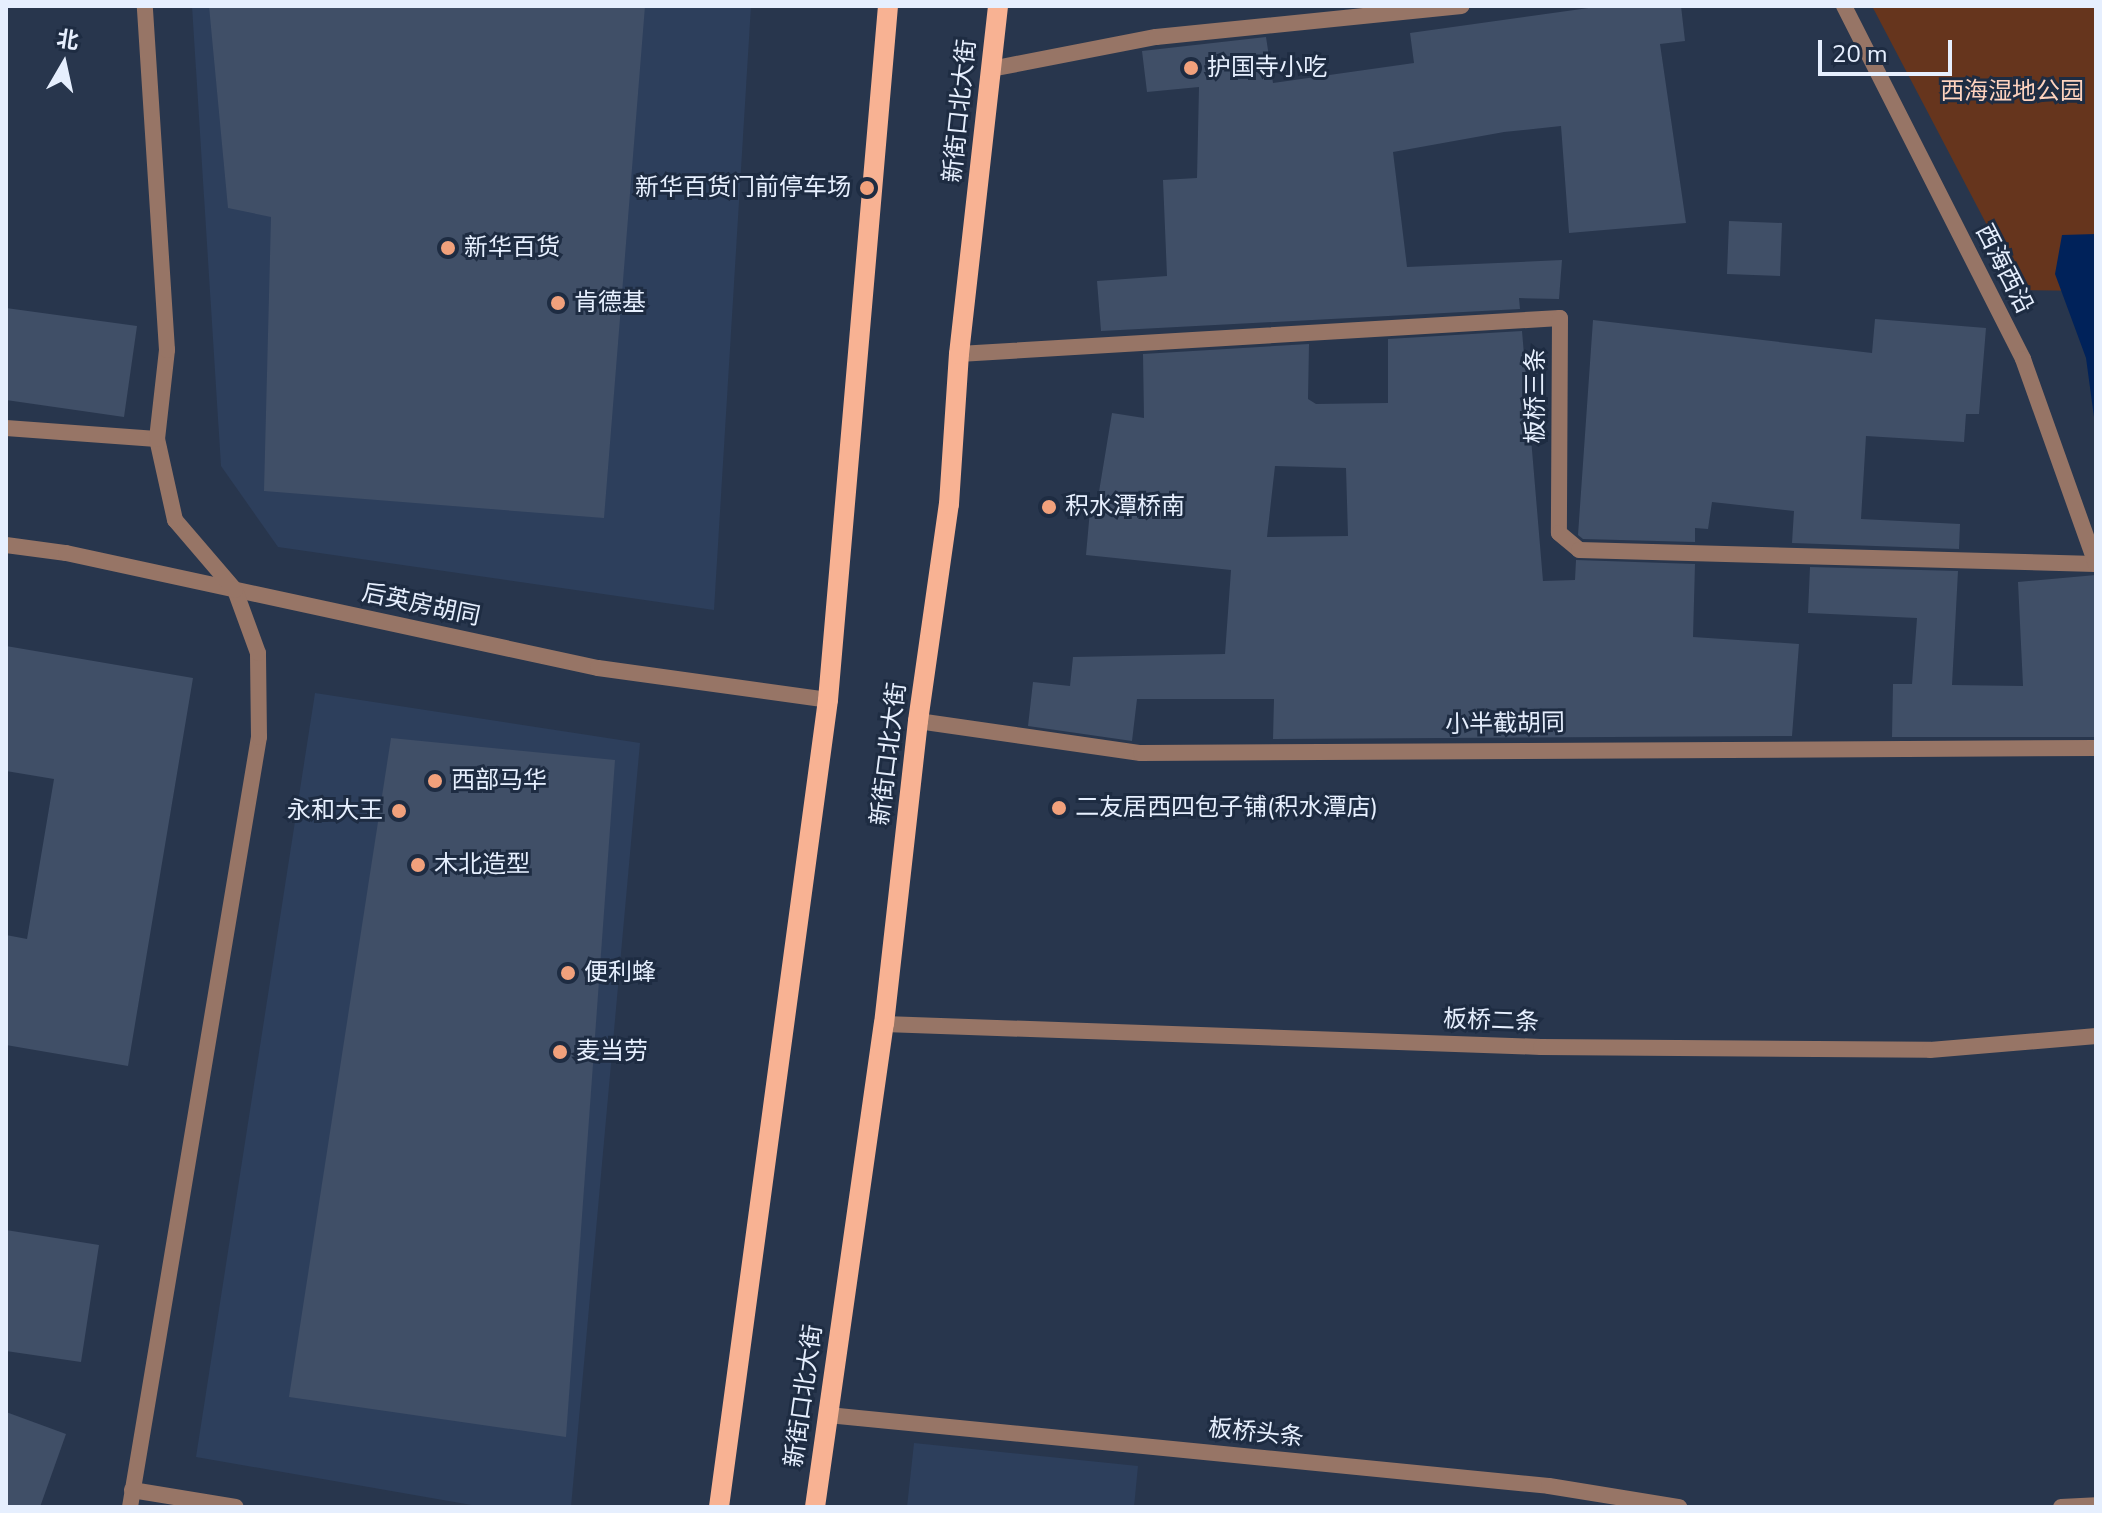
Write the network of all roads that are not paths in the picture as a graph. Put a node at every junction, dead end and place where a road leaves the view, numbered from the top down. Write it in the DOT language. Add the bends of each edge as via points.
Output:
graph roads {
  1 [pos="145,6"];
  2 [pos="888,6"];
  3 [pos="998,6"];
  4 [pos="1461,6"];
  5 [pos="1844,6"];
  6 [pos="991,69"];
  7 [pos="959,354"];
  8 [pos="6,428"];
  9 [pos="157,439"];
  10 [pos="6,545"];
  11 [pos="2096,564"];
  12 [pos="235,590"];
  13 [pos="828,700"];
  14 [pos="918,721"];
  15 [pos="2096,748"];
  16 [pos="884,1024"];
  17 [pos="2096,1036"];
  18 [pos="828,1415"];
  19 [pos="131,1498"];
  20 [pos="2096,1505"];
  21 [pos="236,1507"];
  22 [pos="719,1507"];
  23 [pos="815,1507"];
  24 [pos="1679,1507"];
  25 [pos="2061,1507"];
  1 -- 9 [label="street" via="167,350"];
  2 -- 13 [label="main road"];
  3 -- 6 [label="main road, 新街口北大街"];
  4 -- 6 [label="street" via="1156,37"];
  5 -- 11 [label="street, 西海西沿" via="2023,359"];
  6 -- 7 [label="main road, 新街口北大街"];
  7 -- 11 [label="street, 板桥三条" via="1560,318 1559,533 1579,550"];
  7 -- 14 [label="main road, 新街口北大街" via="949,504"];
  8 -- 9 [label="street"];
  9 -- 12 [label="street" via="175,520"];
  10 -- 12 [label="street, 后英房胡同"];
  12 -- 13 [label="street, 后英房胡同" via="598,668"];
  12 -- 19 [label="street" via="258,653 259,737"];
  13 -- 22 [label="main road"];
  14 -- 15 [label="street, 小半截胡同" via="1141,753 1654,746"];
  14 -- 16 [label="main road, 新街口北大街"];
  16 -- 17 [label="street, 板桥二条" via="1557,1047 1930,1050"];
  16 -- 18 [label="main road, 新街口北大街"];
  18 -- 23 [label="main road, 新街口北大街"];
  18 -- 24 [label="street, 板桥头条" via="1549,1486"];
  19 -- 21 [label="street"];
  20 -- 25 [label="street"];
}
